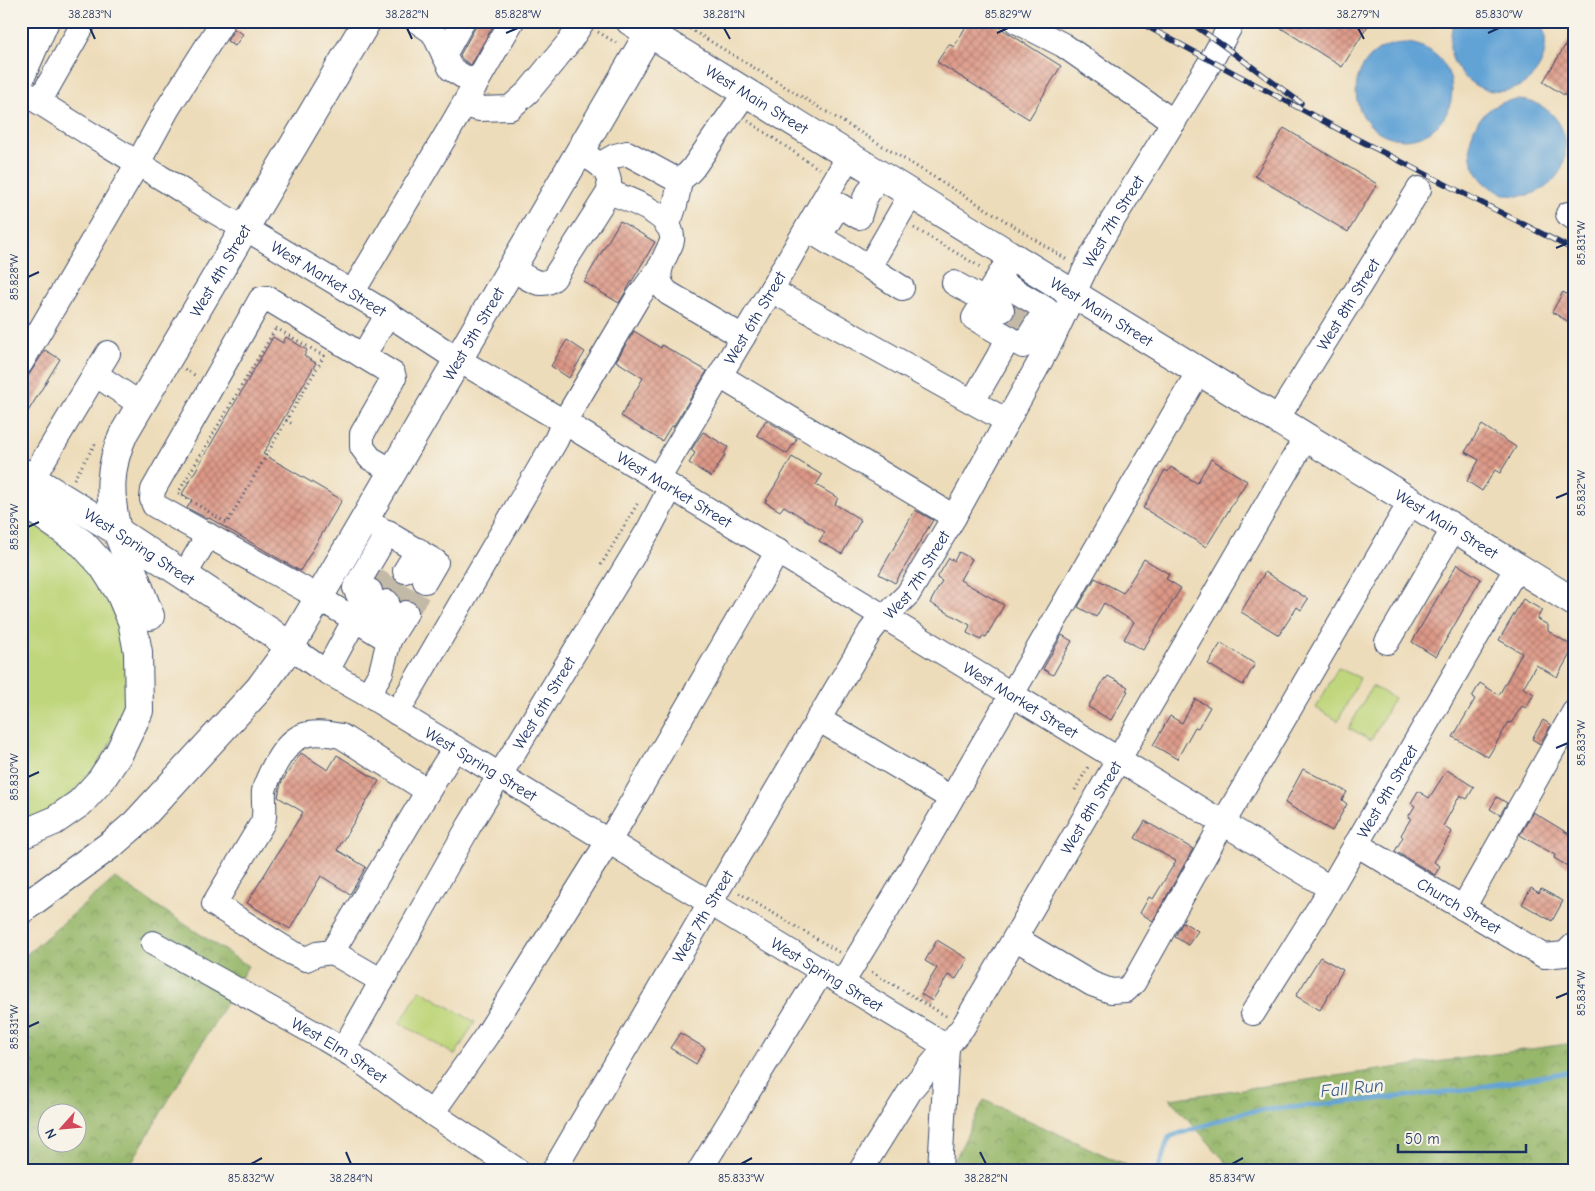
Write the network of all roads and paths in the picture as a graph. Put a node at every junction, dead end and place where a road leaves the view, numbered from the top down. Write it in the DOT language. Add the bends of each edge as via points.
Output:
graph roads {
  1 [pos="32,21"];
  2 [pos="45,21"];
  3 [pos="85,21"];
  4 [pos="223,21"];
  5 [pos="367,21"];
  6 [pos="417,21"];
  7 [pos="463,21"];
  8 [pos="512,21"];
  9 [pos="583,21"];
  10 [pos="677,21"];
  11 [pos="1016,21"];
  12 [pos="1233,21"];
  13 [pos="645,25"];
  14 [pos="21,46"];
  15 [pos="444,55"];
  16 [pos="21,76"];
  17 [pos="476,84"];
  18 [pos="746,92"];
  19 [pos="30,96"];
  20 [pos="464,105"];
  21 [pos="1174,122"];
  22 [pos="849,156"];
  23 [pos="590,158"];
  24 [pos="138,163"];
  25 [pos="879,174"];
  26 [pos="680,179"];
  27 [pos="1419,188"];
  28 [pos="608,192"];
  29 [pos="910,194"];
  30 [pos="859,217"];
  31 [pos="667,225"];
  32 [pos="245,228"];
  33 [pos="813,232"];
  34 [pos="840,249"];
  35 [pos="1011,256"];
  36 [pos="1070,262"];
  37 [pos="660,267"];
  38 [pos="869,267"];
  39 [pos="511,268"];
  40 [pos="1049,279"];
  41 [pos="997,280"];
  42 [pos="954,283"];
  43 [pos="902,288"];
  44 [pos="771,290"];
  45 [pos="352,292"];
  46 [pos="1074,294"];
  47 [pos="1035,302"];
  48 [pos="993,305"];
  49 [pos="388,314"];
  50 [pos="1039,331"];
  51 [pos="743,337"];
  52 [pos="1009,338"];
  53 [pos="108,353"];
  54 [pos="363,356"];
  55 [pos="457,359"];
  56 [pos="21,363"];
  57 [pos="1199,371"];
  58 [pos="95,374"];
  59 [pos="720,376"];
  60 [pos="973,401"];
  61 [pos="140,404"];
  62 [pos="1277,419"];
  63 [pos="286,420"];
  64 [pos="1007,421"];
  65 [pos="564,422"];
  66 [pos="294,426"];
  67 [pos="1306,437"];
  68 [pos="96,443"];
  69 [pos="394,472"];
  70 [pos="665,483"];
  71 [pos="25,484"];
  72 [pos="71,484"];
  73 [pos="1411,501"];
  74 [pos="954,517"];
  75 [pos="1454,528"];
  76 [pos="117,532"];
  77 [pos="208,535"];
  78 [pos="393,536"];
  79 [pos="778,551"];
  80 [pos="1518,567"];
  81 [pos="184,576"];
  82 [pos="318,598"];
  83 [pos="1574,602"];
  84 [pos="377,614"];
  85 [pos="885,617"];
  86 [pos="1387,642"];
  87 [pos="290,646"];
  88 [pos="327,671"];
  89 [pos="1012,694"];
  90 [pos="368,695"];
  91 [pos="139,712"];
  92 [pos="1574,712"];
  93 [pos="397,713"];
  94 [pos="818,719"];
  95 [pos="455,748"];
  96 [pos="1119,759"];
  97 [pos="501,776"];
  98 [pos="428,791"];
  99 [pos="951,798"];
  100 [pos="1224,823"];
  101 [pos="21,835"];
  102 [pos="608,841"];
  103 [pos="1356,844"];
  104 [pos="1330,888"];
  105 [pos="710,903"];
  106 [pos="1463,908"];
  107 [pos="21,910"];
  108 [pos="1015,938"];
  109 [pos="153,943"];
  110 [pos="1569,950"];
  111 [pos="332,952"];
  112 [pos="822,971"];
  113 [pos="382,981"];
  114 [pos="842,983"];
  115 [pos="1253,1013"];
  116 [pos="947,1047"];
  117 [pos="343,1050"];
  118 [pos="432,1113"];
  119 [pos="517,1170"];
  120 [pos="554,1170"];
  121 [pos="700,1170"];
  122 [pos="861,1170"];
  123 [pos="940,1170"];
  1 -- 14 [label="main road"];
  2 -- 16 [label="main road, bridge"];
  3 -- 19 [label="street"];
  4 -- 24 [label="street" via="168,108"];
  5 -- 32 [label="main road, West 4th Street"];
  6 -- 15 [label="street" via="433,32"];
  7 -- 15 [label="street"];
  8 -- 17 [label="street"];
  9 -- 20 [label="street" via="570,42 528,92 510,108 479,109"];
  10 -- 36 [label="path"];
  11 -- 21 [label="street" via="1063,45"];
  12 -- 21 [label="street, West 7th Street"];
  13 -- 18 [label="main road, West Main Street"];
  13 -- 23 [label="main road, West 5th Street"];
  15 -- 17 [label="street" via="451,69"];
  17 -- 20 [label="street"];
  18 -- 22 [label="main road, West Main Street"];
  18 -- 26 [label="street" via="693,168"];
  19 -- 24 [label="street, West Market Street"];
  20 -- 45 [label="street"];
  21 -- 46 [label="street, West 7th Street" via="1108,226"];
  22 -- 25 [label="main road, West Main Street"];
  22 -- 33 [label="street, West 6th Street"];
  23 -- 26 [label="street" via="627,153 675,180"];
  23 -- 28 [label="street" via="609,180"];
  23 -- 39 [label="main road, West 5th Street"];
  24 -- 32 [label="street, West Market Street"];
  24 -- 56 [label="street"];
  25 -- 29 [label="main road, West Main Street"];
  25 -- 30 [label="street" via="864,198"];
  26 -- 31 [label="street" via="678,201"];
  27 -- 62 [label="street, West 8th Street"];
  28 -- 31 [label="street" via="643,205"];
  28 -- 39 [label="street" via="549,282 537,283"];
  29 -- 35 [label="main road, West Main Street"];
  29 -- 38 [label="street"];
  30 -- 33 [label="street" via="838,205"];
  30 -- 34 [label="street"];
  31 -- 37 [label="street" via="673,239"];
  32 -- 45 [label="street, West Market Street"];
  32 -- 61 [label="main road, West 4th Street"];
  33 -- 34 [label="street"];
  33 -- 44 [label="street, West 6th Street"];
  34 -- 38 [label="street"];
  35 -- 40 [label="main road, West Main Street"];
  35 -- 41 [label="street"];
  37 -- 51 [label="street" via="663,289"];
  37 -- 65 [label="street" via="637,298"];
  38 -- 43 [label="street"];
  39 -- 55 [label="main road, West 5th Street"];
  40 -- 46 [label="main road, West Main Street"];
  40 -- 47 [label="street"];
  41 -- 47 [label="street"];
  41 -- 48 [label="street"];
  42 -- 48 [label="street"];
  44 -- 51 [label="street, West 6th Street"];
  44 -- 60 [label="street"];
  45 -- 49 [label="street, West Market Street"];
  46 -- 50 [label="street, West 7th Street" via="1063,320"];
  46 -- 57 [label="main road, West Main Street"];
  47 -- 50 [label="street" via="1046,309"];
  48 -- 52 [label="street" via="974,318"];
  49 -- 54 [label="street"];
  49 -- 55 [label="street, West Market Street"];
  50 -- 52 [label="street" via="1023,346"];
  50 -- 64 [label="street, West 7th Street"];
  51 -- 59 [label="street, West 6th Street"];
  52 -- 60 [label="street"];
  53 -- 58 [label="street"];
  54 -- 69 [label="street" via="393,374 394,378 362,434 362,446 370,458"];
  54 -- 77 [label="street" via="267,298 261,299 153,490 154,505"];
  55 -- 65 [label="street, West Market Street"];
  55 -- 69 [label="main road, West 5th Street"];
  57 -- 62 [label="main road, West Main Street"];
  57 -- 89 [label="street"];
  58 -- 61 [label="street"];
  58 -- 71 [label="street"];
  59 -- 70 [label="street, West 6th Street"];
  59 -- 74 [label="street"];
  60 -- 64 [label="street"];
  61 -- 76 [label="main road, West 4th Street" via="119,444 113,466 110,493"];
  62 -- 67 [label="main road, West Main Street"];
  63 -- 63 [label="path" via="324,356 276,328 178,493 227,523"];
  63 -- 66 [label="path"];
  64 -- 74 [label="street, West 7th Street"];
  65 -- 70 [label="street, West Market Street"];
  65 -- 93 [label="street"];
  67 -- 73 [label="main road, West Main Street"];
  67 -- 96 [label="street, West 8th Street"];
  68 -- 72 [label="path"];
  69 -- 78 [label="main road, West 5th Street"];
  70 -- 79 [label="street, West Market Street"];
  70 -- 97 [label="street, West 6th Street" via="649,529"];
  71 -- 76 [label="main road, West Spring Street"];
  71 -- 91 [label="main road" via="103,566 120,593 132,621 138,652"];
  73 -- 75 [label="main road, West Main Street"];
  73 -- 100 [label="street"];
  74 -- 85 [label="street, West 7th Street" via="908,594"];
  75 -- 80 [label="main road, West Main Street"];
  75 -- 86 [label="street"];
  76 -- 81 [label="main road, West Spring Street"];
  76 -- 91 [label="main road, West 4th Street" via="149,612 156,650 157,663"];
  77 -- 81 [label="street"];
  77 -- 82 [label="street"];
  78 -- 78 [label="street" via="406,571 436,562"];
  78 -- 82 [label="main road, West 5th Street"];
  78 -- 84 [label="street" via="355,588"];
  79 -- 85 [label="street, West Market Street"];
  79 -- 102 [label="street"];
  80 -- 83 [label="main road, West Main Street"];
  80 -- 103 [label="street, West 9th Street"];
  81 -- 87 [label="main road, West Spring Street"];
  82 -- 84 [label="street"];
  82 -- 87 [label="main road, West 5th Street"];
  84 -- 88 [label="street"];
  84 -- 90 [label="street" via="381,672"];
  85 -- 89 [label="street, West Market Street"];
  85 -- 94 [label="street, West 7th Street" via="873,627"];
  87 -- 88 [label="street, West Spring Street"];
  87 -- 107 [label="main road, West 5th Street" via="259,689 136,823"];
  88 -- 90 [label="street, West Spring Street"];
  89 -- 96 [label="street, West Market Street"];
  89 -- 99 [label="street"];
  90 -- 93 [label="street, West Spring Street"];
  91 -- 101 [label="main road, West 4th Street" via="119,753 80,803 54,821"];
  92 -- 106 [label="street"];
  93 -- 95 [label="street, West Spring Street"];
  94 -- 99 [label="street"];
  94 -- 105 [label="street, West 7th Street"];
  95 -- 97 [label="street, West Spring Street"];
  95 -- 98 [label="street"];
  96 -- 100 [label="street, West Market Street"];
  96 -- 108 [label="street, West 8th Street"];
  97 -- 102 [label="street, West Spring Street"];
  97 -- 113 [label="street, West 6th Street" via="469,826"];
  98 -- 111 [label="street"];
  98 -- 111 [label="street" via="341,736 304,734 291,741 282,752 264,792 263,822 214,904 306,959"];
  99 -- 114 [label="street"];
  100 -- 104 [label="street, West Market Street"];
  100 -- 108 [label="street" via="1134,982 1126,990 1111,992 1092,984"];
  102 -- 105 [label="street, West Spring Street"];
  102 -- 118 [label="street" via="487,1035"];
  103 -- 104 [label="street, West 9th Street"];
  103 -- 106 [label="street, Church Street"];
  104 -- 115 [label="street, West 9th Street"];
  105 -- 112 [label="street, West Spring Street"];
  105 -- 120 [label="street, West 7th Street"];
  106 -- 110 [label="street, Church Street" via="1544,956"];
  108 -- 116 [label="street, West 8th Street" via="963,1027"];
  109 -- 117 [label="street, West Elm Street"];
  111 -- 113 [label="street"];
  112 -- 114 [label="street, West Spring Street"];
  112 -- 121 [label="street"];
  113 -- 117 [label="street, West 6th Street"];
  114 -- 116 [label="street, West Spring Street"];
  116 -- 122 [label="street, West 8th Street" via="912,1088"];
  116 -- 123 [label="street"];
  117 -- 118 [label="street, West Elm Street"];
  118 -- 119 [label="street, West Elm Street"];
}
